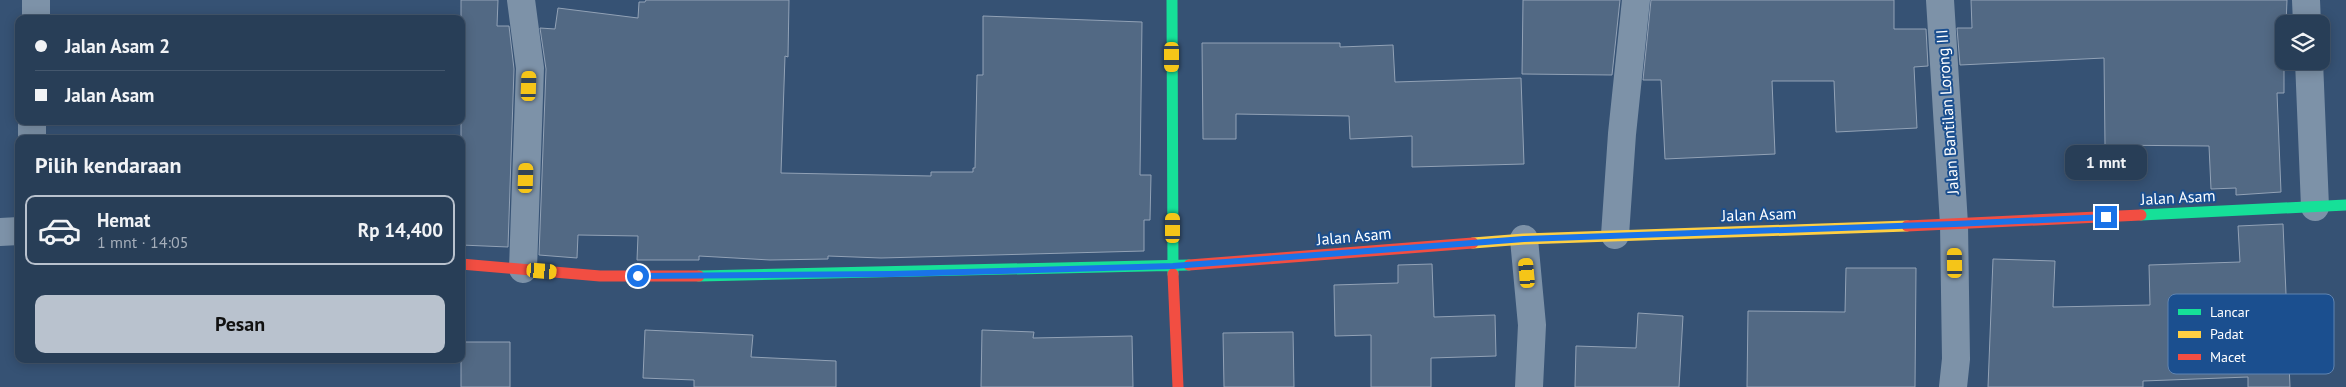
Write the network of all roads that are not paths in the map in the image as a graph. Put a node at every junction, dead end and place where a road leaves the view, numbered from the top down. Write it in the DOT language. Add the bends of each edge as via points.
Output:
graph roads {
  1 [pos="36,0"];
  2 [pos="521,0"];
  3 [pos="1172,0"];
  4 [pos="1636,0"];
  5 [pos="1940,0"];
  6 [pos="2306,0"];
  7 [pos="36,15"];
  8 [pos="2307,15"];
  9 [pos="2309,70"];
  10 [pos="2346,205"];
  11 [pos="2315,207"];
  12 [pos="1954,224"];
  13 [pos="15,231"];
  14 [pos="0,232"];
  15 [pos="1615,235"];
  16 [pos="1524,239"];
  17 [pos="465,264"];
  18 [pos="1173,266"];
  19 [pos="523,269"];
  20 [pos="1178,387"];
  21 [pos="1530,387"];
  22 [pos="1953,387"];
  1 -- 7 [label="street"];
  2 -- 19 [label="street" via="530,68"];
  3 -- 18 [label="street"];
  4 -- 15 [label="street"];
  5 -- 12 [label="street, Jalan Bantilan Lorong III"];
  6 -- 8 [label="street"];
  9 -- 11 [label="street"];
  10 -- 11 [label="street, Jalan Asam"];
  11 -- 12 [label="street, Jalan Asam"];
  12 -- 15 [label="street, Jalan Asam"];
  12 -- 22 [label="street, Jalan Bantilan Lorong III" via="1956,359"];
  13 -- 14 [label="street"];
  15 -- 16 [label="street, Jalan Asam"];
  16 -- 18 [label="street, Jalan Asam"];
  16 -- 21 [label="street" via="1532,325"];
  17 -- 19 [label="street, Jalan Asam"];
  18 -- 19 [label="street, Jalan Asam" via="770,276 600,276"];
  18 -- 20 [label="street"];
}
